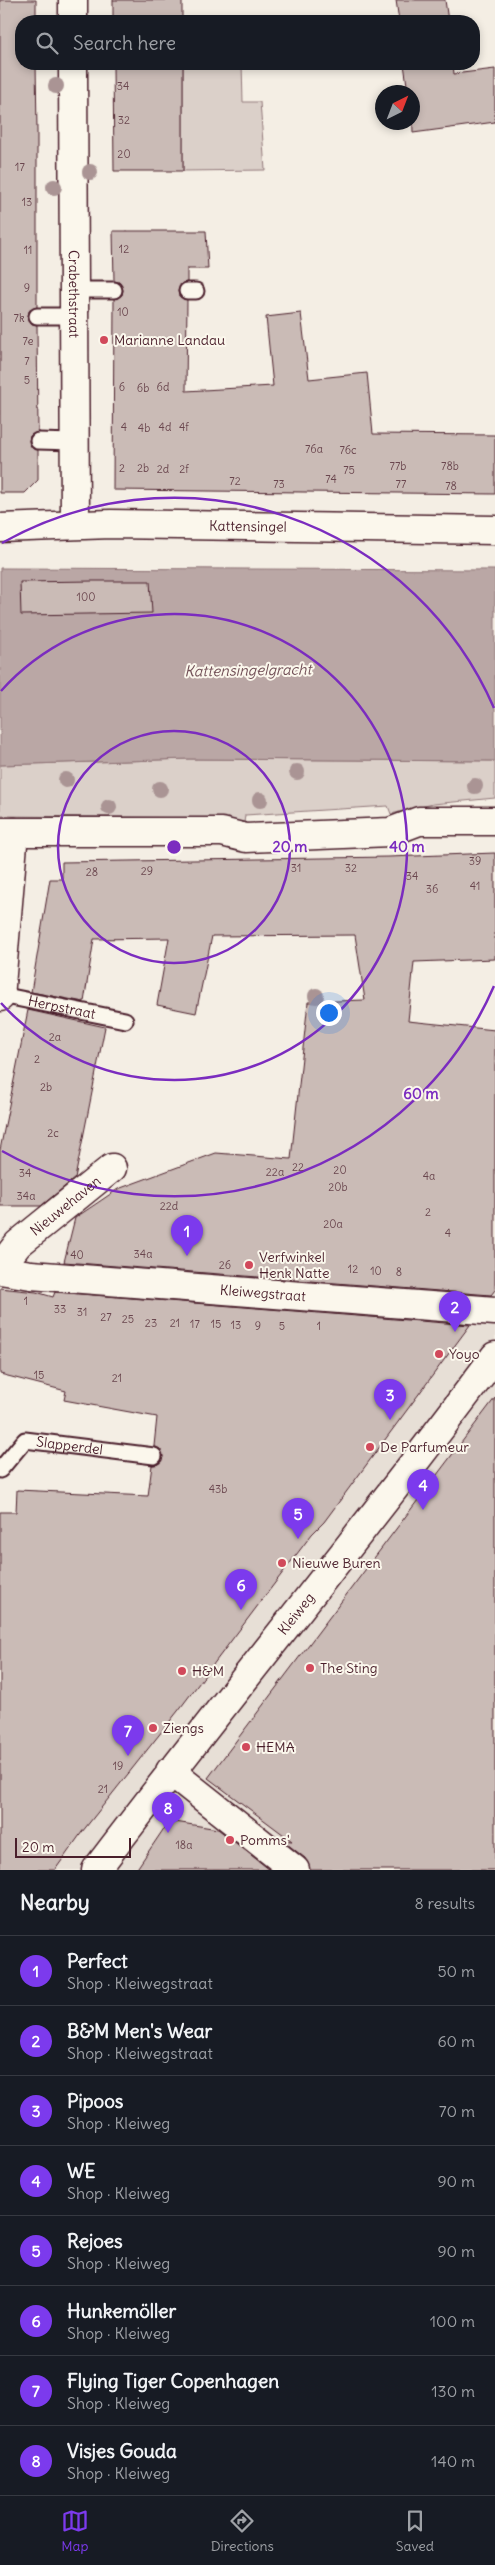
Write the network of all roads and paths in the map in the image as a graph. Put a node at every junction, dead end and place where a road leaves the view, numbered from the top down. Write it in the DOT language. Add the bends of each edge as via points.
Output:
graph roads {
  1 [pos="73,0"];
  2 [pos="73,15"];
  3 [pos="74,70"];
  4 [pos="114,290"];
  5 [pos="74,303"];
  6 [pos="37,316"];
  7 [pos="38,441"];
  8 [pos="74,442"];
  9 [pos="75,524"];
  10 [pos="0,528"];
  11 [pos="495,530"];
  12 [pos="495,821"];
  13 [pos="7,832"];
  14 [pos="0,996"];
  15 [pos="125,1020"];
  16 [pos="112,1168"];
  17 [pos="0,1269"];
  18 [pos="31,1275"];
  19 [pos="495,1311"];
  20 [pos="495,1356"];
  21 [pos="154,1456"];
  22 [pos="0,1470"];
  23 [pos="170,1771"];
  24 [pos="96,1870"];
  25 [pos="295,1870"];
  1 -- 2 [label="street"];
  3 -- 5 [label="street, Crabethstraat"];
  4 -- 5 [label="lane"];
  5 -- 6 [label="lane"];
  5 -- 8 [label="street, Crabethstraat"];
  7 -- 8 [label="lane"];
  8 -- 9 [label="street, Crabethstraat"];
  9 -- 10 [label="street, Kattensingel"];
  9 -- 11 [label="street, Kattensingel"];
  12 -- 13 [label="street" via="419,822 390,832 246,838 222,832"];
  13 -- 14 [label="street, Herpstraat"];
  14 -- 15 [label="lane, Herpstraat"];
  16 -- 17 [label="street, Nieuwehaven" via="18,1244"];
  17 -- 18 [label="street, Nieuwehaven"];
  18 -- 19 [label="street, Kleiwegstraat"];
  20 -- 23 [label="street, Kleiweg" via="418,1459"];
  21 -- 22 [label="lane, Slapperdel" via="25,1440"];
  23 -- 24 [label="street, Kleiweg"];
  23 -- 25 [label="street"];
}
